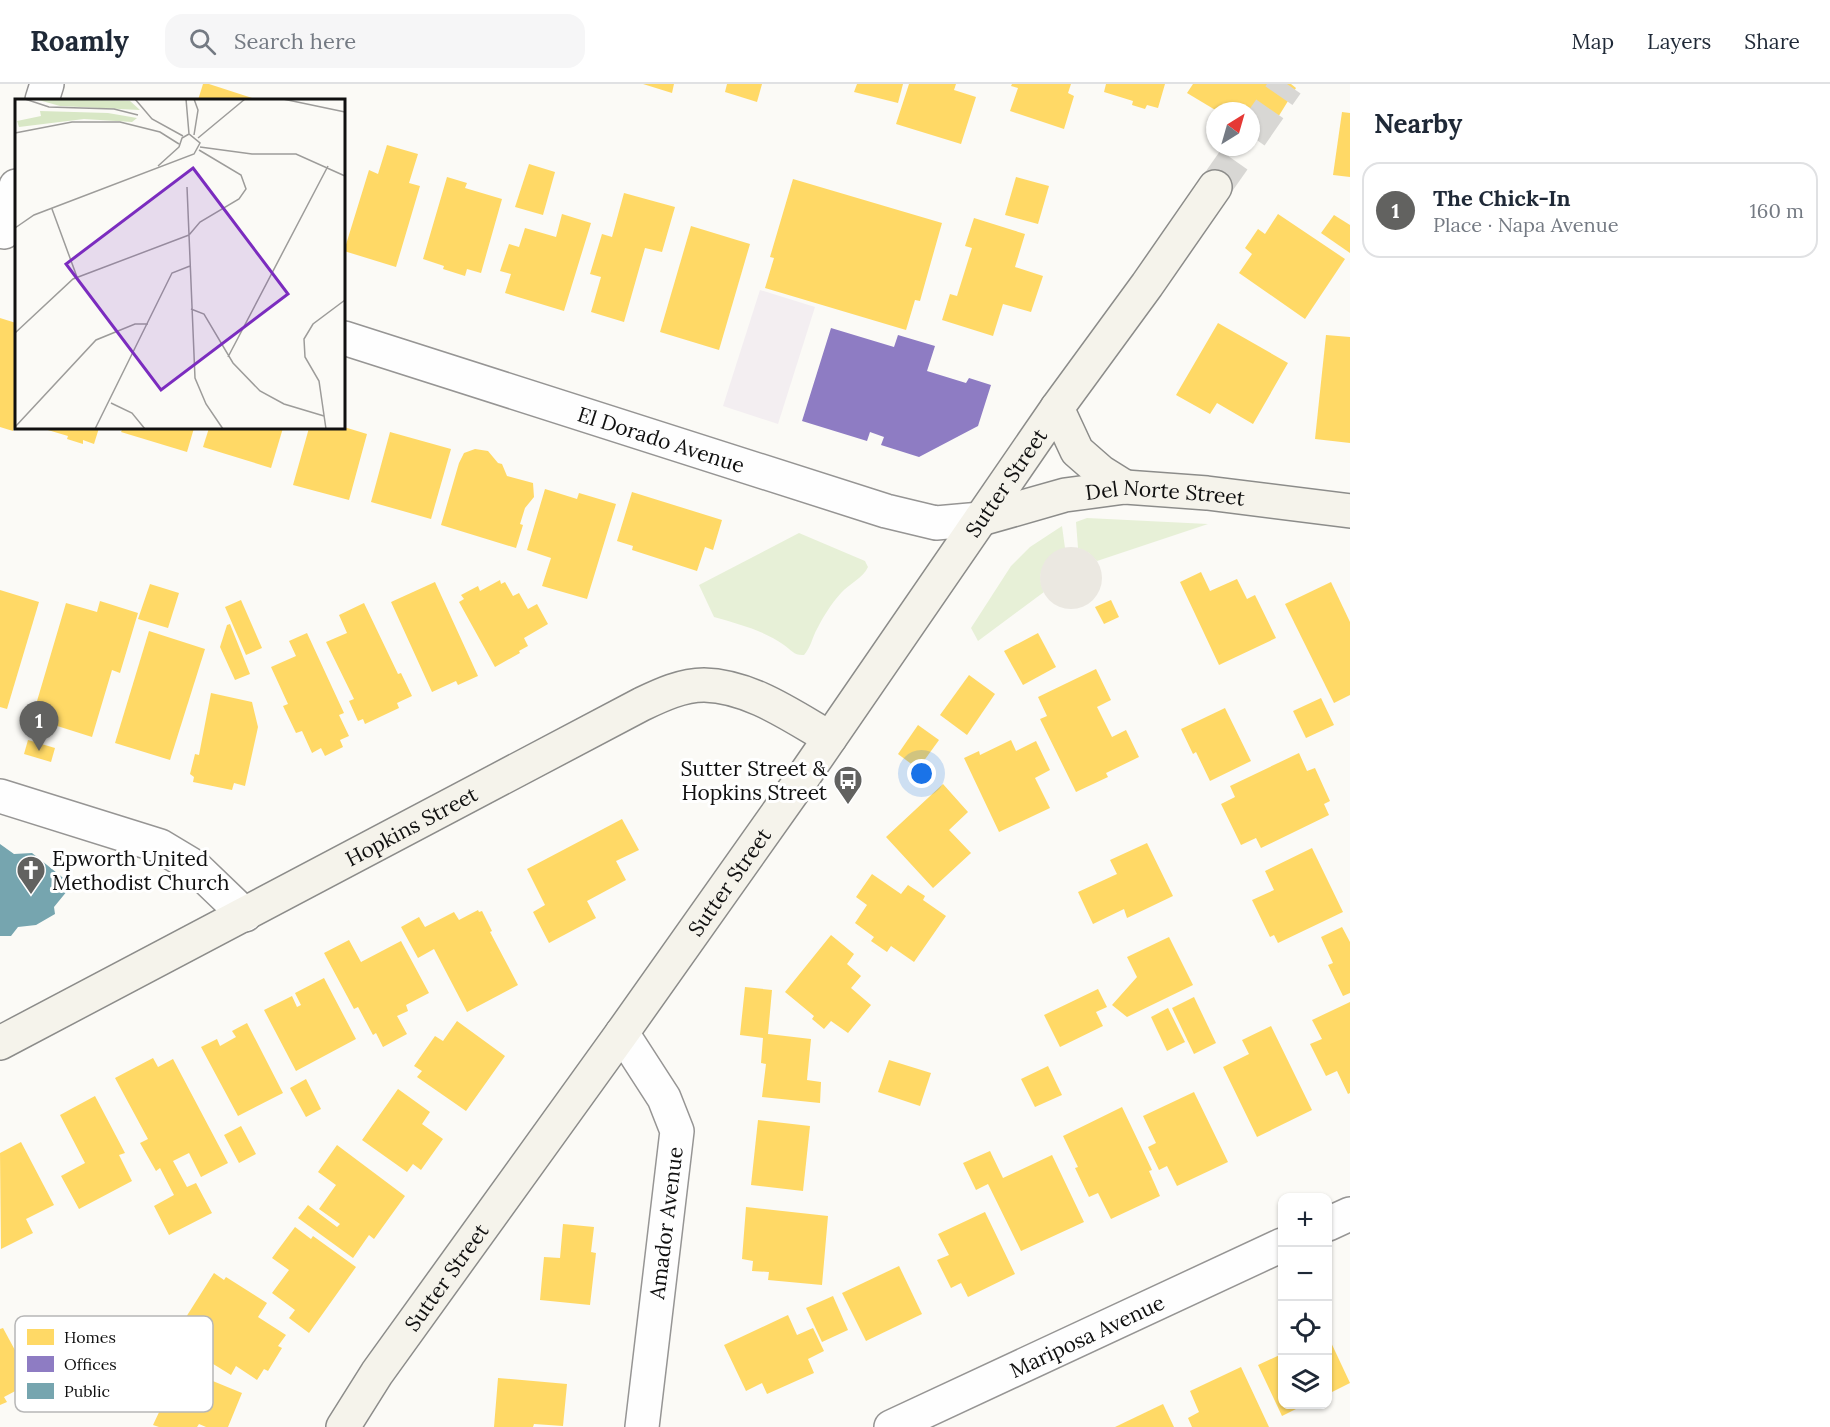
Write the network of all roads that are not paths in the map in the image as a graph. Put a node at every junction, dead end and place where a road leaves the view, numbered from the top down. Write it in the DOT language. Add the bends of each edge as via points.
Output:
graph roads {
  1 [pos="47,84"];
  2 [pos="42,99"];
  3 [pos="1215,187"];
  4 [pos="15,191"];
  5 [pos="7,233"];
  6 [pos="345,338"];
  7 [pos="1056,408"];
  8 [pos="1125,487"];
  9 [pos="1350,511"];
  10 [pos="981,519"];
  11 [pos="830,738"];
  12 [pos="0,796"];
  13 [pos="245,915"];
  14 [pos="622,1033"];
  15 [pos="0,1043"];
  16 [pos="1350,1214"];
  17 [pos="1332,1222"];
  18 [pos="1278,1247"];
  19 [pos="343,1427"];
  20 [pos="642,1427"];
  21 [pos="891,1427"];
  1 -- 2 [label="street"];
  3 -- 7 [label="main road, Sutter Street"];
  4 -- 5 [label="street"];
  6 -- 10 [label="street, El Dorado Avenue" via="886,511 936,523"];
  7 -- 8 [label="main road" via="1077,451"];
  7 -- 10 [label="main road, Sutter Street"];
  8 -- 9 [label="main road, Del Norte Street"];
  8 -- 10 [label="main road, Del Norte Street" via="1065,495"];
  10 -- 11 [label="main road, Sutter Street"];
  11 -- 13 [label="main road, Hopkins Street" via="742,692 703,685 672,691"];
  11 -- 14 [label="main road, Sutter Street"];
  12 -- 13 [label="street" via="160,846 195,867"];
  13 -- 15 [label="main road, Hopkins Street"];
  14 -- 19 [label="main road, Sutter Street" via="377,1373"];
  14 -- 20 [label="street, Amador Avenue" via="664,1098 677,1131"];
  16 -- 17 [label="street"];
  18 -- 21 [label="street, Mariposa Avenue"];
}
